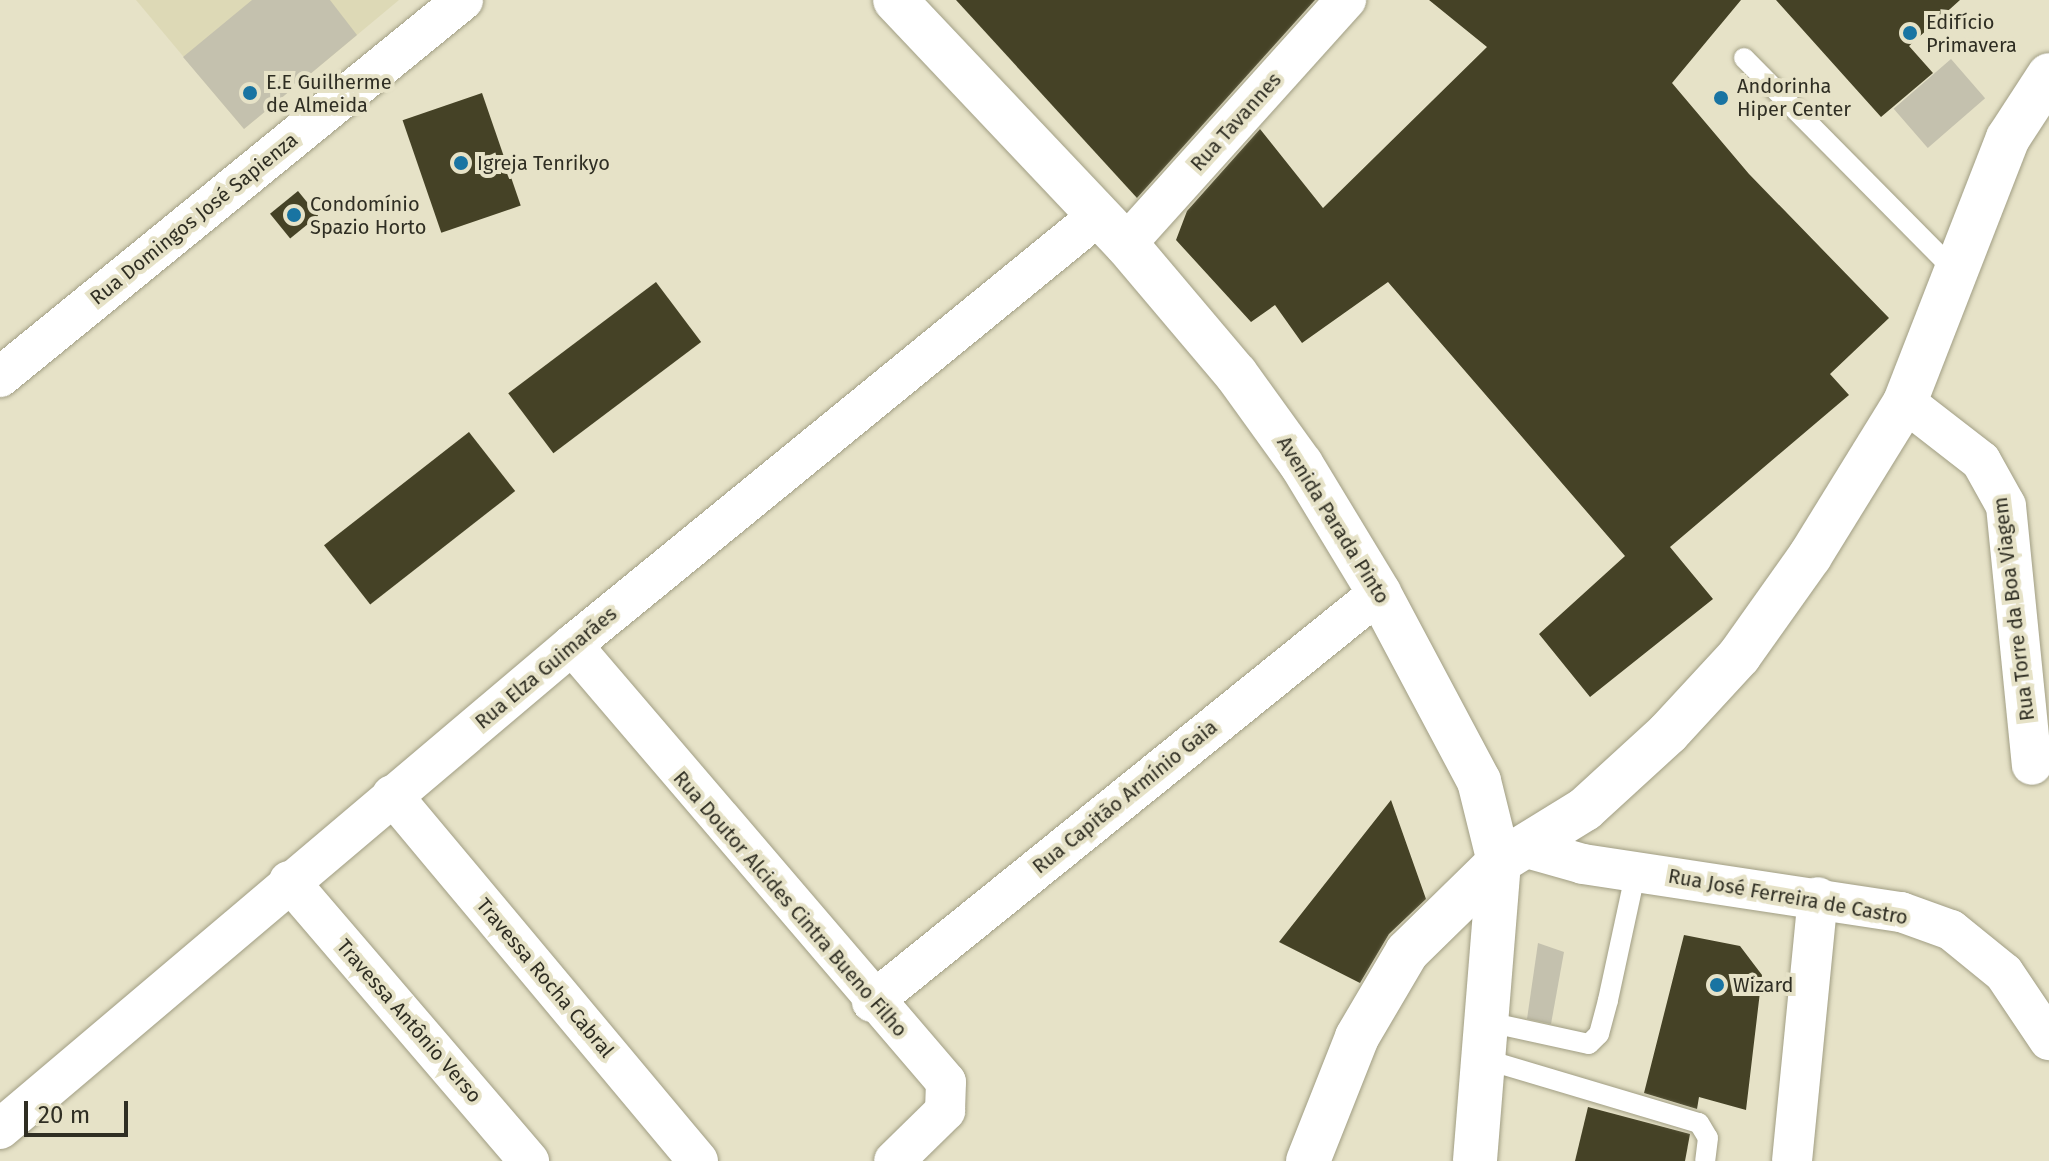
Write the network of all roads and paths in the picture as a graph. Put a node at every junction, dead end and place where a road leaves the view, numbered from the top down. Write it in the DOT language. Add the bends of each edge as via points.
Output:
graph roads {
  1 [pos="463,0"];
  2 [pos="895,0"];
  3 [pos="1346,0"];
  4 [pos="1744,58"];
  5 [pos="2049,75"];
  6 [pos="1113,229"];
  7 [pos="1956,272"];
  8 [pos="0,377"];
  9 [pos="1905,402"];
  10 [pos="1379,593"];
  11 [pos="572,645"];
  12 [pos="2032,765"];
  13 [pos="392,795"];
  14 [pos="1585,809"];
  15 [pos="1513,855"];
  16 [pos="1628,870"];
  17 [pos="289,881"];
  18 [pos="1818,897"];
  19 [pos="872,1002"];
  20 [pos="1486,1040"];
  21 [pos="2049,1040"];
  22 [pos="0,1129"];
  23 [pos="529,1161"];
  24 [pos="698,1161"];
  25 [pos="894,1161"];
  26 [pos="1308,1161"];
  27 [pos="1475,1161"];
  28 [pos="1705,1161"];
  29 [pos="1792,1161"];
  1 -- 8 [label="street, Rua Domingos José Sapienza"];
  2 -- 6 [label="main road, Avenida Parada Pinto"];
  3 -- 6 [label="street, Rua Tavannes"];
  4 -- 7 [label="lane"];
  5 -- 7 [label="main road" via="2008,138"];
  6 -- 10 [label="main road, Avenida Parada Pinto" via="1283,438"];
  6 -- 11 [label="street, Rua Elza Guimarães"];
  7 -- 9 [label="main road"];
  9 -- 12 [label="street, Rua Torre da Boa Viagem" via="1981,461 2006,506"];
  9 -- 14 [label="main road" via="1739,656"];
  10 -- 15 [label="main road, Avenida Parada Pinto"];
  10 -- 19 [label="street, Rua Capitão Armínio Gaia"];
  11 -- 13 [label="street, Rua Elza Guimarães"];
  11 -- 19 [label="street, Rua Doutor Alcides Cintra Bueno Filho"];
  13 -- 17 [label="street, Rua Elza Guimarães"];
  13 -- 24 [label="street, Travessa Rocha Cabral"];
  14 -- 15 [label="main road"];
  14 -- 16 [label="street"];
  15 -- 16 [label="street, Rua José Ferreira de Castro"];
  15 -- 20 [label="main road, Avenida Parada Pinto"];
  15 -- 26 [label="main road" via="1407,952 1385,984"];
  16 -- 18 [label="street, Rua José Ferreira de Castro"];
  16 -- 20 [label="lane" via="1605,1012 1589,1044"];
  17 -- 22 [label="street, Rua Elza Guimarães"];
  17 -- 23 [label="street, Travessa Antônio Verso"];
  18 -- 21 [label="street, Rua José Ferreira de Castro" via="1901,912 1975,945 2004,973"];
  18 -- 29 [label="street"];
  19 -- 25 [label="street, Rua Doutor Alcides Cintra Bueno Filho" via="948,1090 945,1111"];
  20 -- 27 [label="main road, Avenida Parada Pinto"];
  20 -- 28 [label="lane" via="1699,1123 1708,1138"];
}
